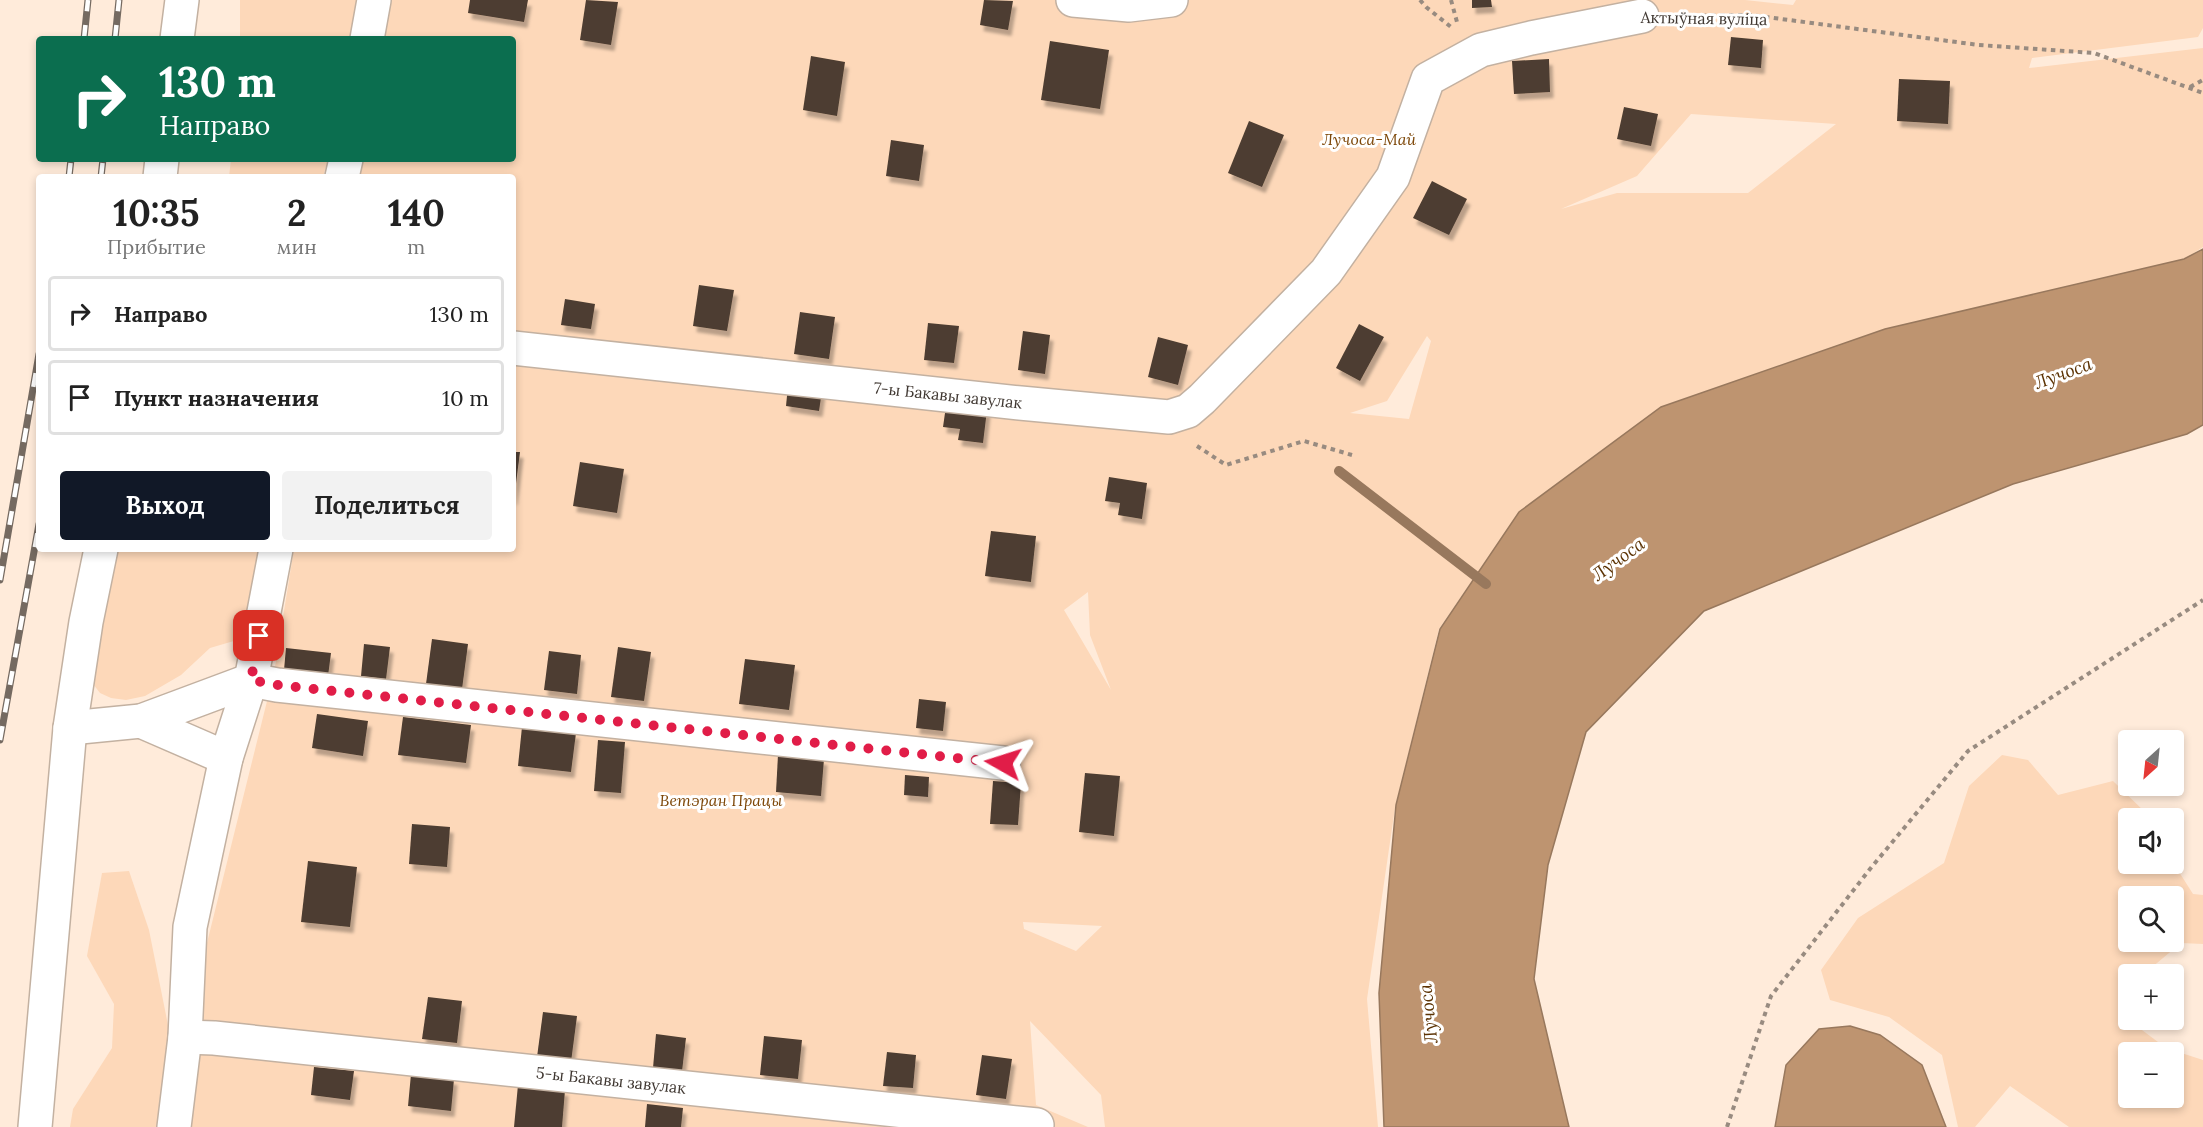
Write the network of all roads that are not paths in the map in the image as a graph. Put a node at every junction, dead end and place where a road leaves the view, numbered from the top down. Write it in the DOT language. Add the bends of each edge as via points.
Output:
graph roads {
  1 [pos="182,0"];
  2 [pos="374,0"];
  3 [pos="1073,0"];
  4 [pos="1171,0"];
  5 [pos="1642,16"];
  6 [pos="177,36"];
  7 [pos="368,36"];
  8 [pos="1326,272"];
  9 [pos="516,348"];
  10 [pos="100,552"];
  11 [pos="275,552"];
  12 [pos="251,680"];
  13 [pos="141,721"];
  14 [pos="70,728"];
  15 [pos="226,758"];
  16 [pos="1003,763"];
  17 [pos="185,1037"];
  18 [pos="1037,1125"];
  19 [pos="35,1127"];
  20 [pos="174,1127"];
  1 -- 6 [label="street"];
  2 -- 7 [label="street"];
  3 -- 4 [label="street" via="1129,5"];
  5 -- 8 [label="street, Актыўная вуліца" via="1481,50 1428,79 1393,177"];
  8 -- 9 [label="street, 7-ы Бакавы завулак" via="1202,399 1188,411 1168,417"];
  10 -- 14 [label="street"];
  11 -- 12 [label="street"];
  12 -- 13 [label="street"];
  12 -- 15 [label="street"];
  12 -- 16 [label="street"];
  13 -- 14 [label="street"];
  13 -- 15 [label="street"];
  14 -- 19 [label="street"];
  15 -- 17 [label="street" via="190,927"];
  17 -- 18 [label="street, 5-ы Бакавы завулак"];
  17 -- 20 [label="street"];
}
